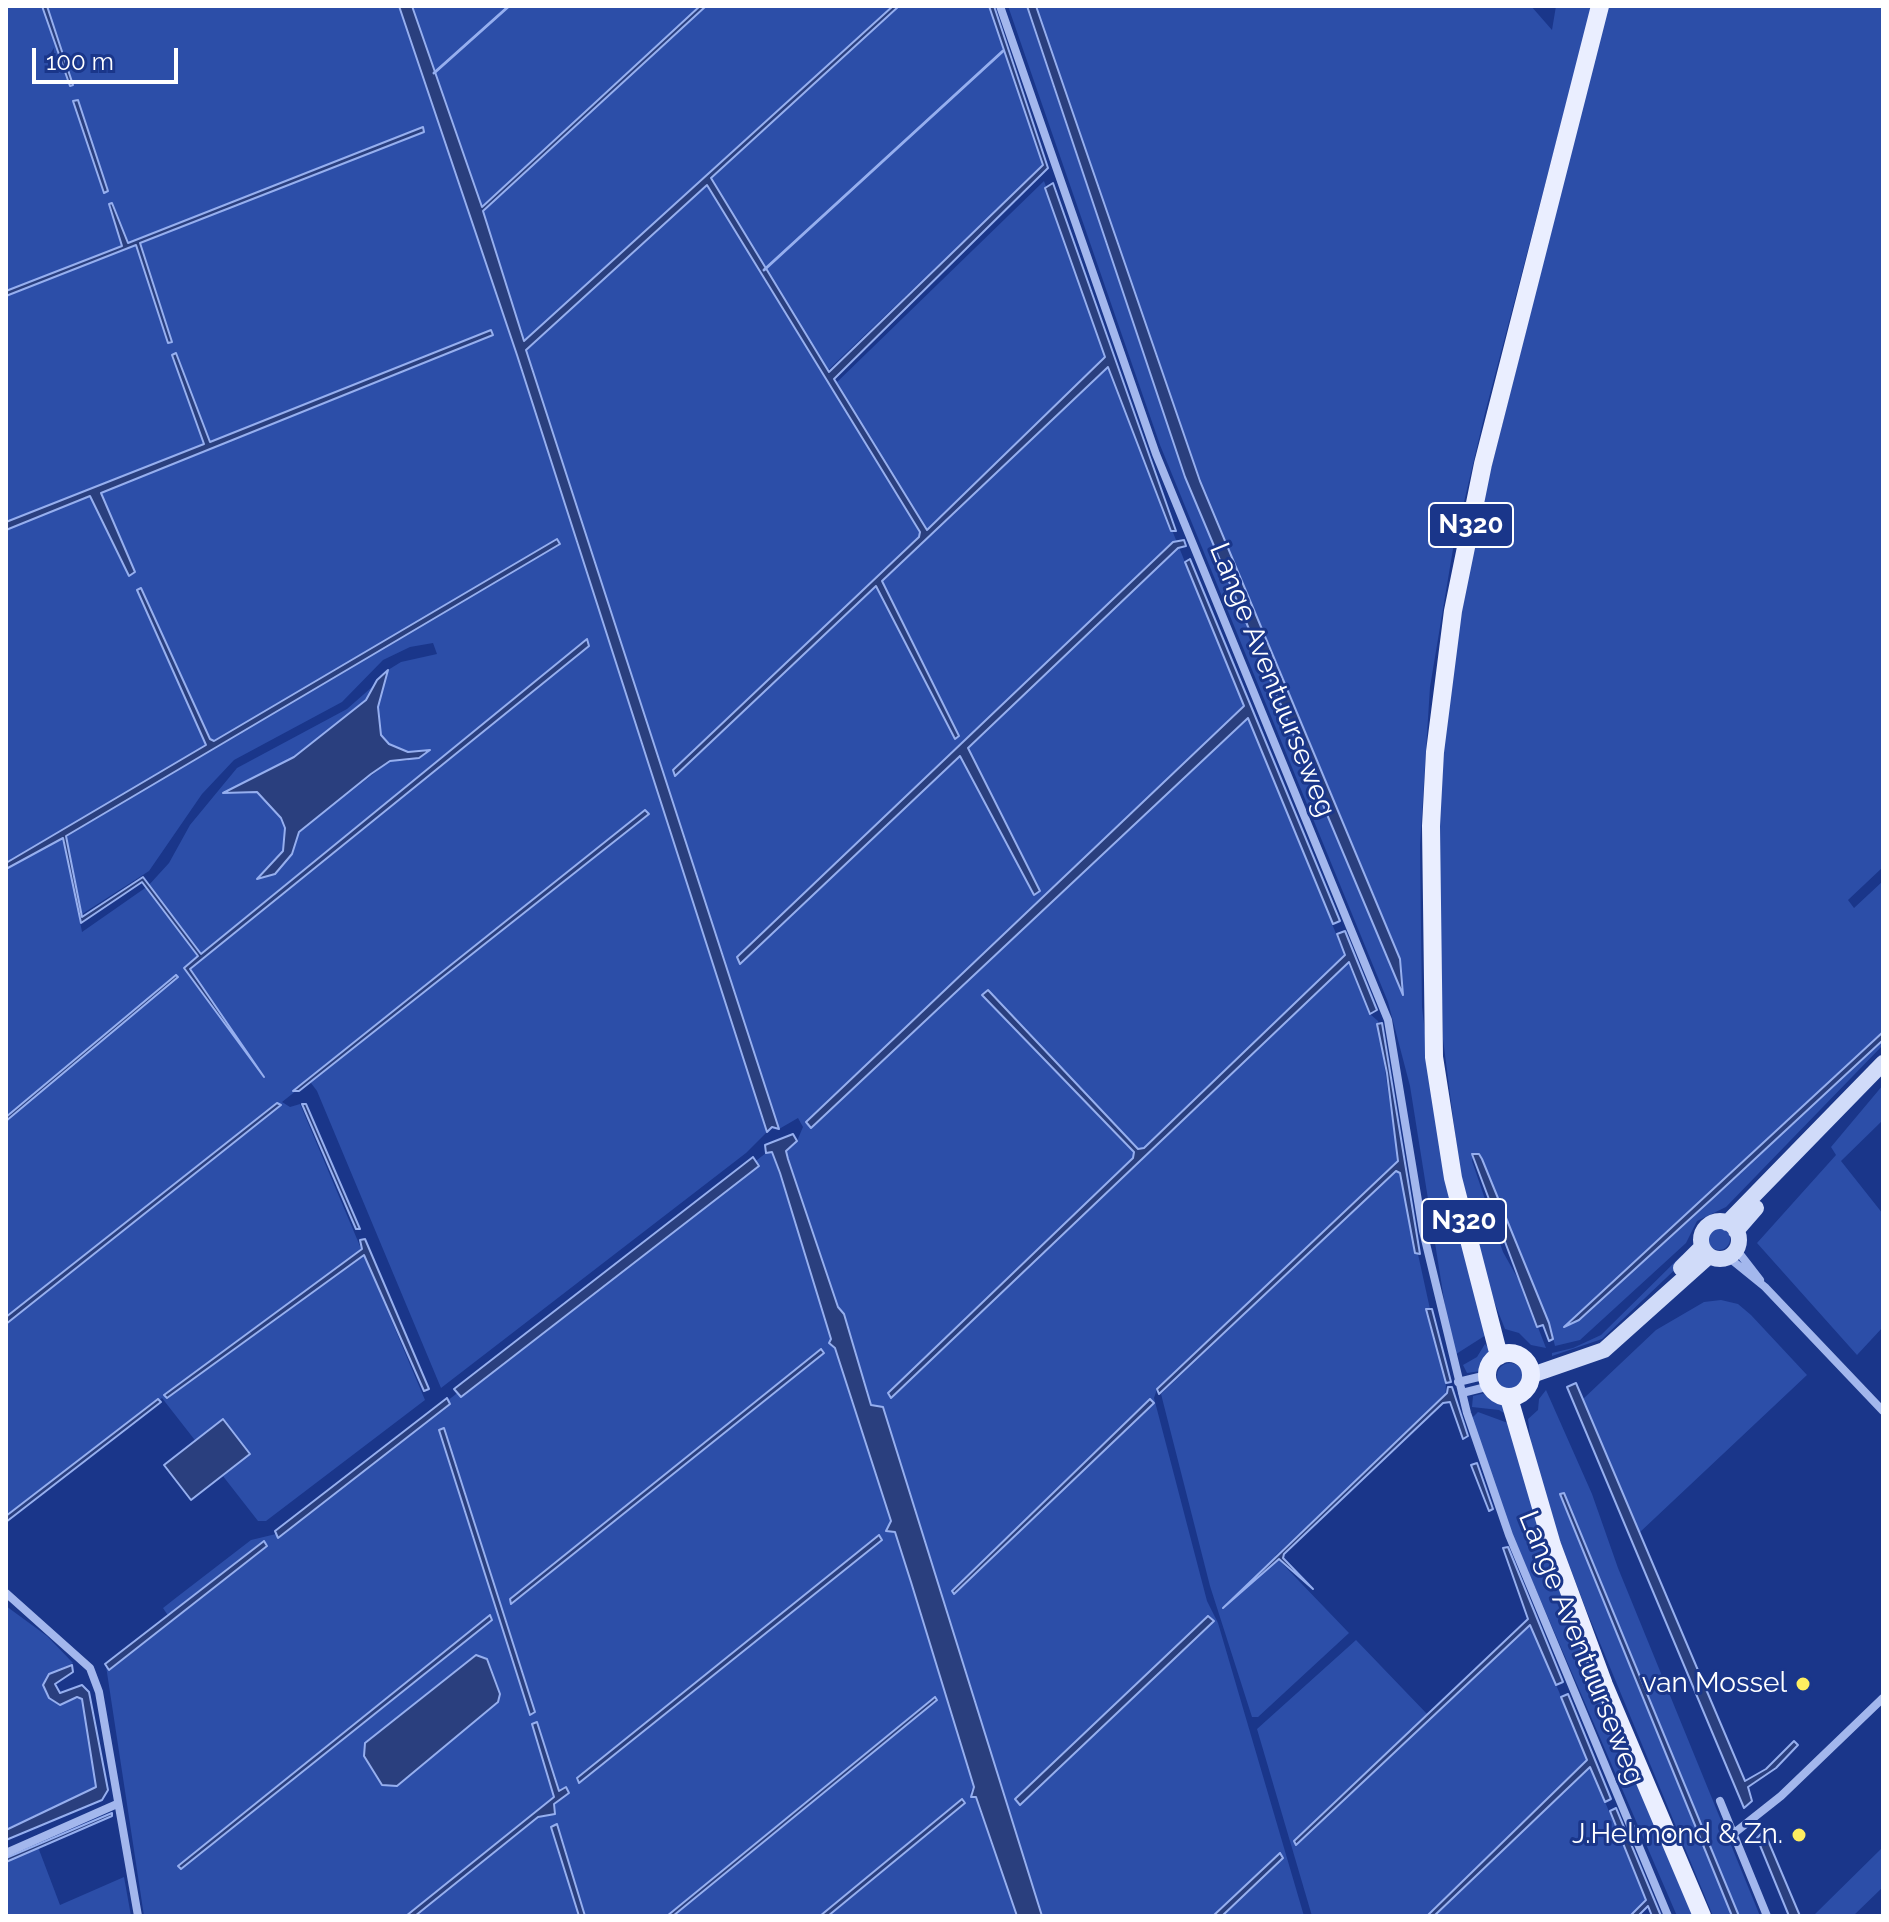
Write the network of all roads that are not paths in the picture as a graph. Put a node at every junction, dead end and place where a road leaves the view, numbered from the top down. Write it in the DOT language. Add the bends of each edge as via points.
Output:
graph roads {
  1 [pos="1000,6"];
  2 [pos="1600,6"];
  3 [pos="1883,1063"];
  4 [pos="1883,1074"];
  5 [pos="1732,1227"];
  6 [pos="1706,1251"];
  7 [pos="1732,1253"];
  8 [pos="1504,1354"];
  9 [pos="1530,1370"];
  10 [pos="1488,1380"];
  11 [pos="1458,1382"];
  12 [pos="1462,1393"];
  13 [pos="1514,1396"];
  14 [pos="1883,1411"];
  15 [pos="6,1593"];
  16 [pos="1883,1698"];
  17 [pos="1720,1801"];
  18 [pos="117,1804"];
  19 [pos="1733,1834"];
  20 [pos="6,1853"];
  21 [pos="138,1916"];
  22 [pos="1668,1916"];
  23 [pos="1702,1916"];
  24 [pos="1767,1916"];
  1 -- 11 [label="street, Lange Aventuurseweg" via="1156,454 1388,1020 1423,1231"];
  2 -- 8 [label="main road, N320" via="1483,464 1453,611 1435,752 1434,1057 1453,1178"];
  3 -- 5 [label="street"];
  4 -- 5 [label="street"];
  5 -- 6 [label="street" via="1716,1222 1707,1227 1701,1236"];
  5 -- 7 [label="street"];
  6 -- 7 [label="street"];
  6 -- 9 [label="street" via="1604,1350"];
  7 -- 14 [label="street"];
  8 -- 9 [label="main road" via="1520,1356"];
  8 -- 10 [label="main road" via="1490,1364"];
  9 -- 13 [label="main road" via="1528,1387"];
  10 -- 11 [label="street"];
  10 -- 12 [label="street"];
  10 -- 13 [label="main road" via="1498,1394"];
  11 -- 12 [label="street, Lange Aventuurseweg"];
  12 -- 22 [label="street, Lange Aventuurseweg" via="1509,1535"];
  13 -- 23 [label="main road" via="1552,1545 1604,1685"];
  15 -- 18 [label="street" via="90,1668 99,1692"];
  16 -- 19 [label="street" via="1781,1796"];
  17 -- 19 [label="street"];
  18 -- 20 [label="street"];
  18 -- 21 [label="street"];
  19 -- 24 [label="street"];
}
